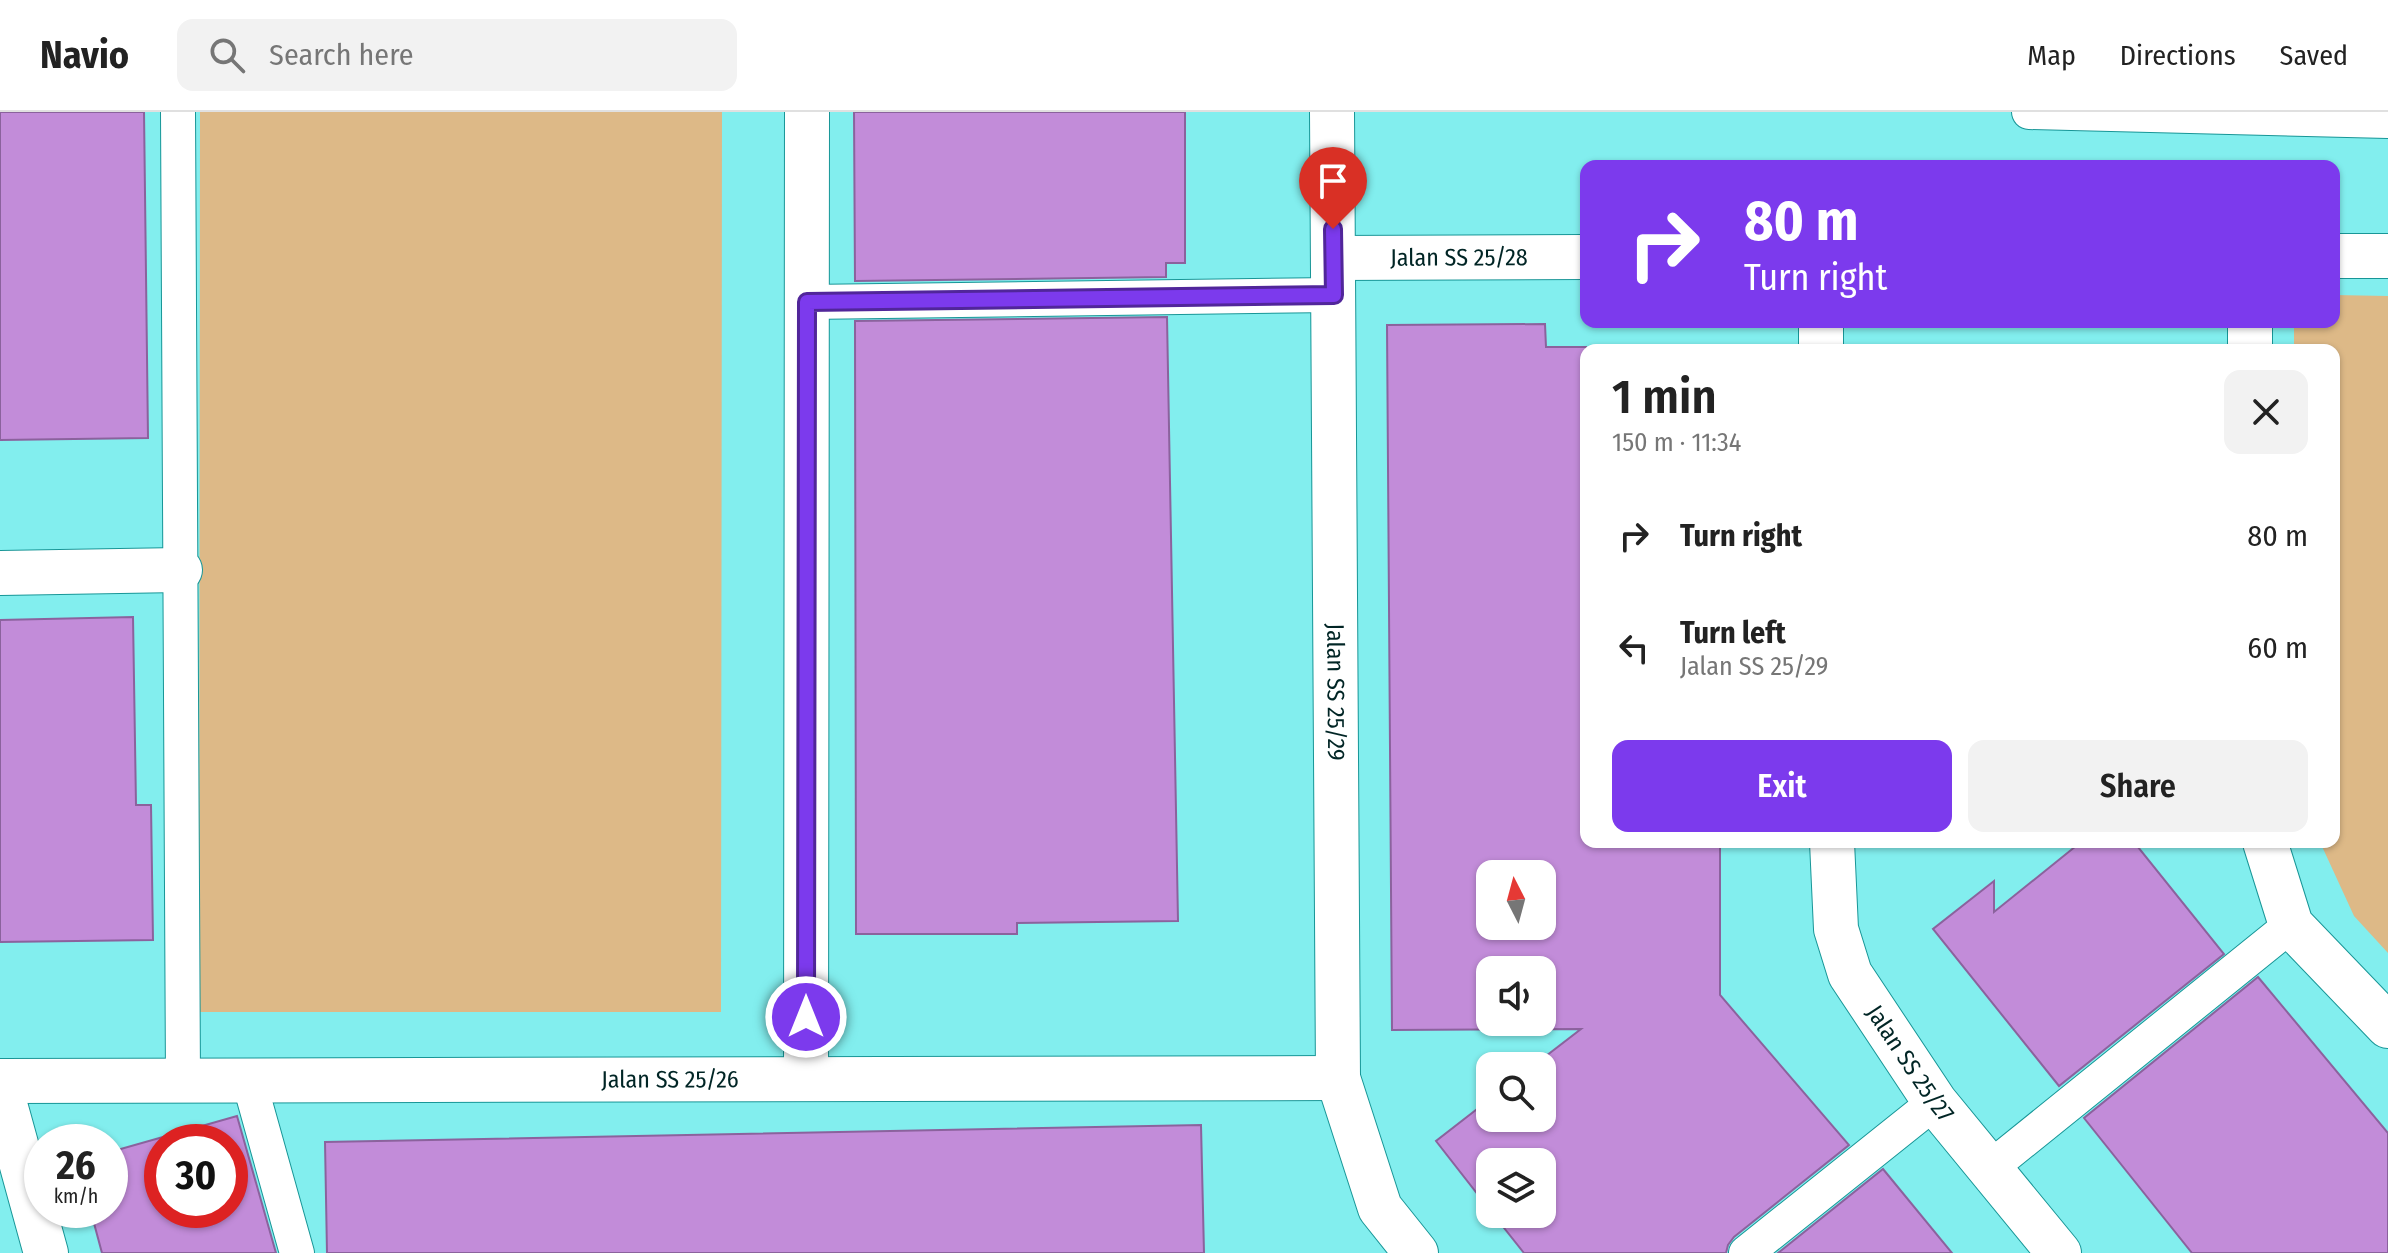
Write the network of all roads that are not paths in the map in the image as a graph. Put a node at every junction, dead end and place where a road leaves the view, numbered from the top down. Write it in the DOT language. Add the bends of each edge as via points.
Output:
graph roads {
  1 [pos="178,112"];
  2 [pos="807,112"];
  3 [pos="1332,112"];
  4 [pos="2029,112"];
  5 [pos="2388,121"];
  6 [pos="2340,256"];
  7 [pos="2388,256"];
  8 [pos="1580,257"];
  9 [pos="1333,277"];
  10 [pos="807,302"];
  11 [pos="180,570"];
  12 [pos="0,573"];
  13 [pos="1832,848"];
  14 [pos="2267,848"];
  15 [pos="2291,925"];
  16 [pos="2388,1026"];
  17 [pos="1338,1078"];
  18 [pos="806,1079"];
  19 [pos="183,1081"];
  20 [pos="249,1081"];
  21 [pos="0,1084"];
  22 [pos="1935,1102"];
  23 [pos="1990,1168"];
  24 [pos="46,1253"];
  25 [pos="297,1253"];
  26 [pos="1416,1253"];
  27 [pos="1746,1253"];
  28 [pos="2059,1253"];
  1 -- 11 [label="lane"];
  2 -- 10 [label="street"];
  3 -- 9 [label="street, Jalan SS 25/29"];
  4 -- 5 [label="lane"];
  6 -- 7 [label="street"];
  8 -- 9 [label="street, Jalan SS 25/28"];
  9 -- 10 [label="lane"];
  9 -- 17 [label="street, Jalan SS 25/29"];
  10 -- 18 [label="street"];
  11 -- 12 [label="street"];
  11 -- 19 [label="lane"];
  13 -- 22 [label="street, Jalan SS 25/27" via="1836,929 1850,974"];
  14 -- 15 [label="street"];
  15 -- 16 [label="street"];
  15 -- 23 [label="lane"];
  17 -- 18 [label="street, Jalan SS 25/26"];
  17 -- 26 [label="street, Jalan SS 25/29" via="1380,1208"];
  18 -- 20 [label="street, Jalan SS 25/26"];
  19 -- 20 [label="street, Jalan SS 25/26"];
  19 -- 21 [label="street, Jalan SS 25/26"];
  20 -- 25 [label="lane"];
  21 -- 24 [label="street"];
  22 -- 23 [label="street, Jalan SS 25/27"];
  22 -- 27 [label="lane"];
  23 -- 28 [label="street, Jalan SS 25/27"];
}
